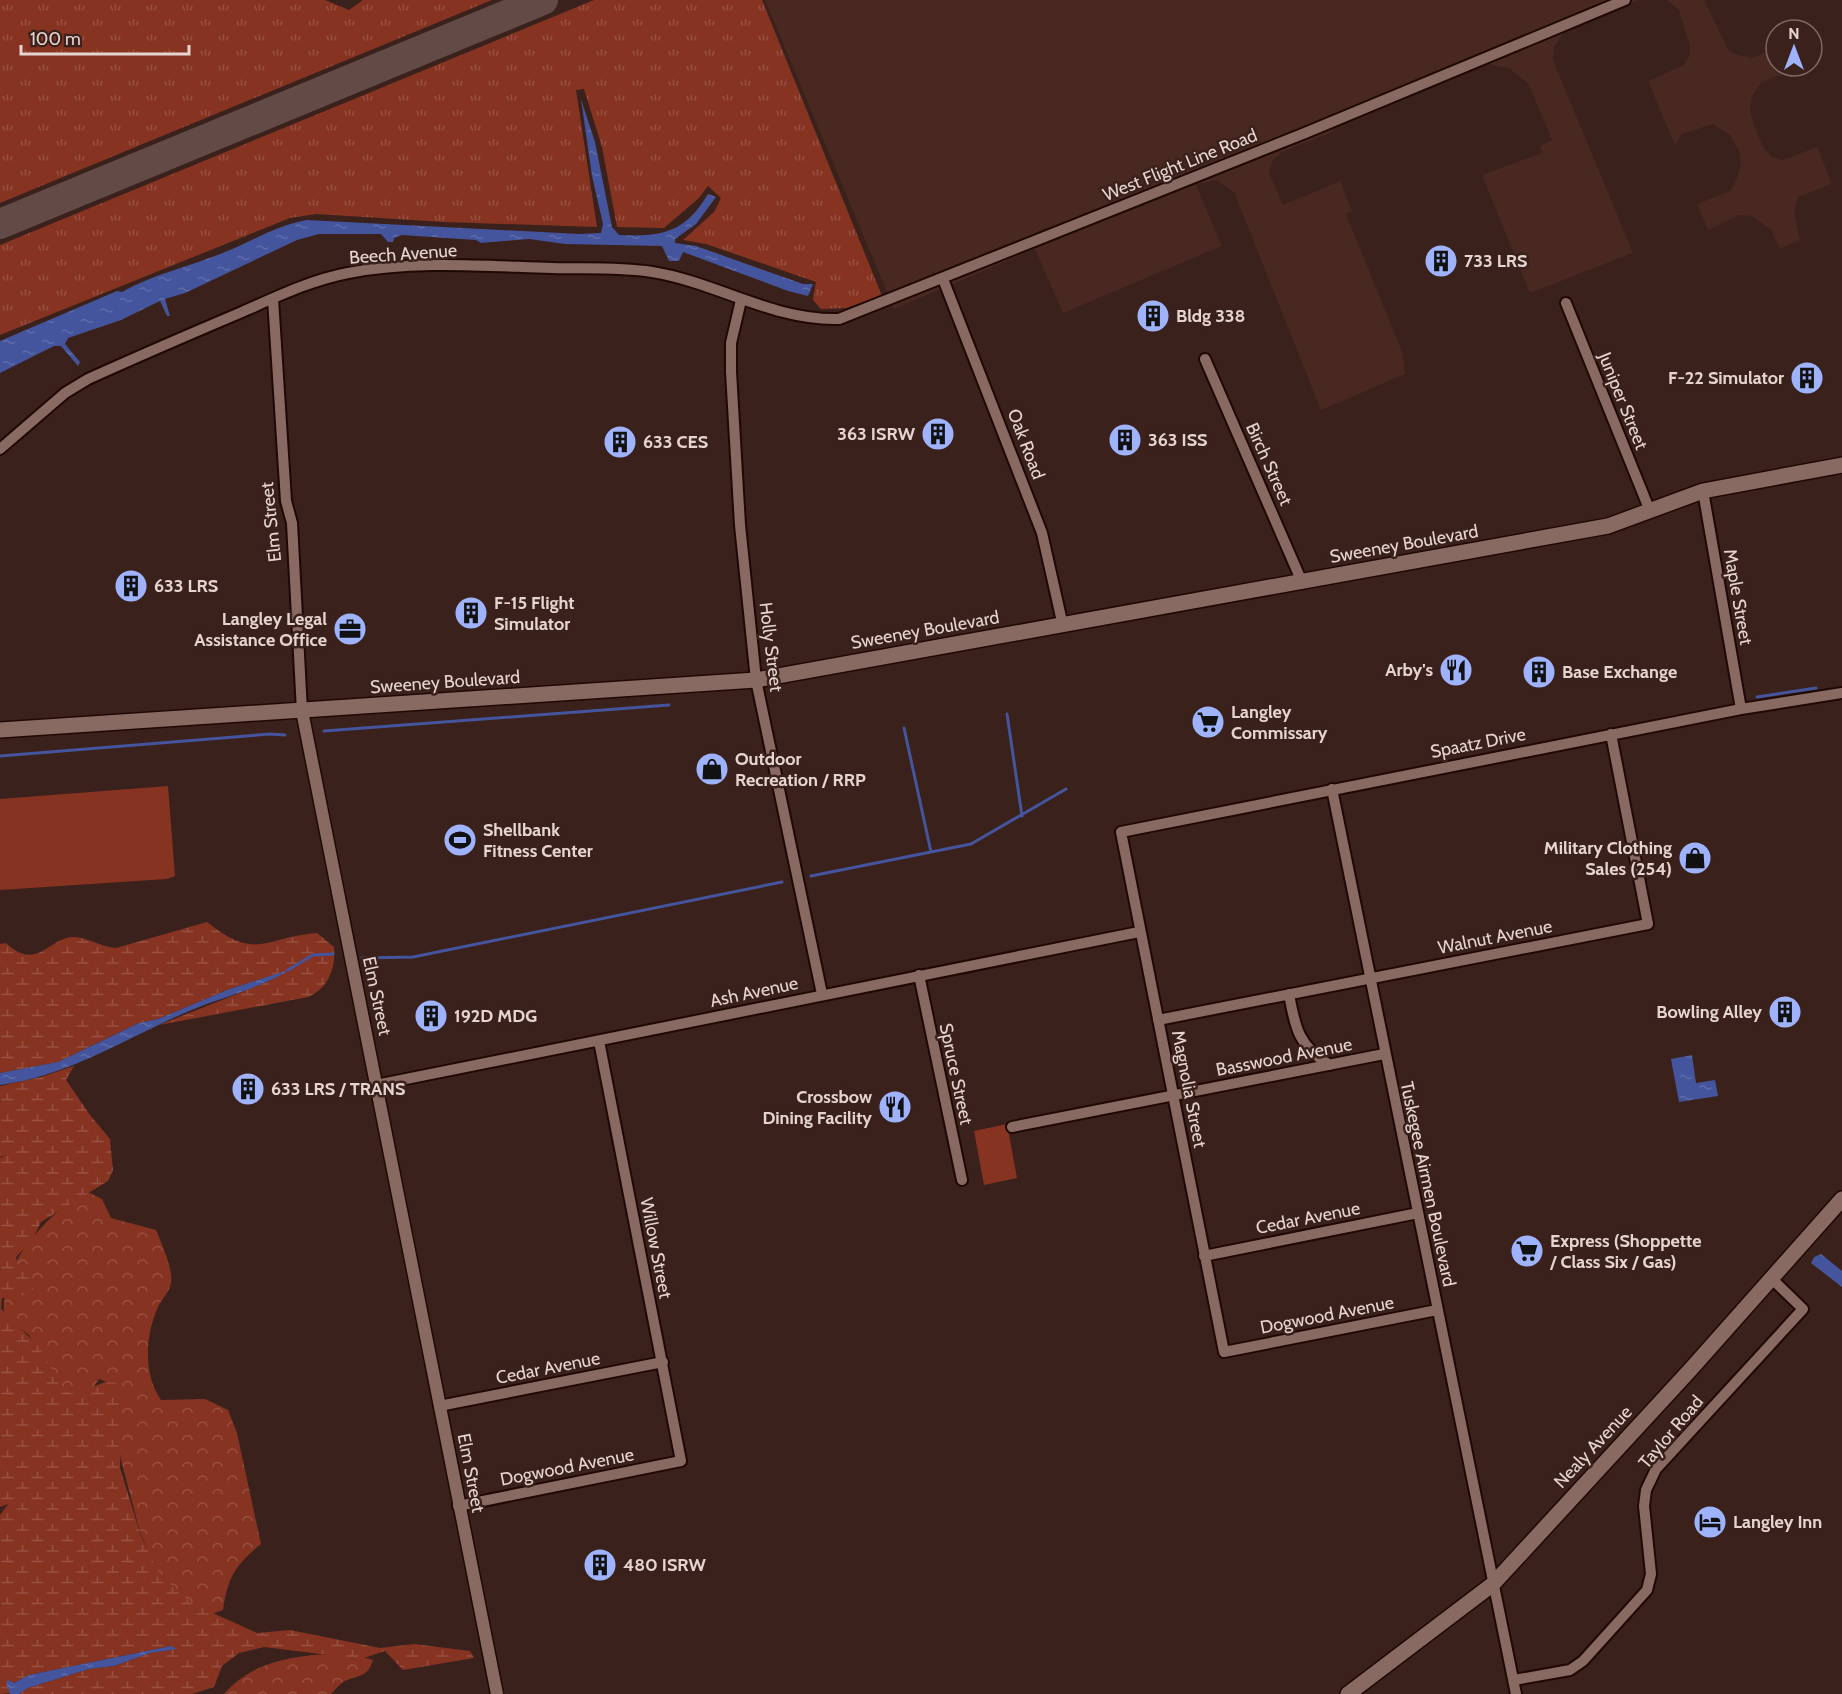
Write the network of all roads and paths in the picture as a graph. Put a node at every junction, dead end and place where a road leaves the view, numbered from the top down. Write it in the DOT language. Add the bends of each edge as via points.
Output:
graph roads {
  1 [pos="1625,0"];
  2 [pos="943,279"];
  3 [pos="273,299"];
  4 [pos="741,300"];
  5 [pos="1566,303"];
  6 [pos="1205,359"];
  7 [pos="0,449"];
  8 [pos="1842,465"];
  9 [pos="1703,491"];
  10 [pos="1650,511"];
  11 [pos="1302,582"];
  12 [pos="1063,626"];
  13 [pos="756,680"];
  14 [pos="1842,693"];
  15 [pos="1741,708"];
  16 [pos="302,711"];
  17 [pos="0,730"];
  18 [pos="1611,734"];
  19 [pos="1332,789"];
  20 [pos="1121,832"];
  21 [pos="1139,932"];
  22 [pos="919,975"];
  23 [pos="1369,978"];
  24 [pos="822,994"];
  25 [pos="1289,994"];
  26 [pos="1158,1020"];
  27 [pos="600,1041"];
  28 [pos="1384,1054"];
  29 [pos="1330,1065"];
  30 [pos="376,1085"];
  31 [pos="1174,1096"];
  32 [pos="1012,1127"];
  33 [pos="962,1180"];
  34 [pos="1842,1199"];
  35 [pos="1418,1213"];
  36 [pos="1204,1256"];
  37 [pos="1772,1279"];
  38 [pos="1437,1310"];
  39 [pos="1224,1352"];
  40 [pos="663,1362"];
  41 [pos="440,1406"];
  42 [pos="681,1461"];
  43 [pos="458,1506"];
  44 [pos="1493,1584"];
  45 [pos="1514,1680"];
  46 [pos="497,1694"];
  47 [pos="1348,1694"];
  48 [pos="1516,1694"];
  1 -- 2 [label="street, West Flight Line Road"];
  2 -- 4 [label="street, West Flight Line Road" via="839,318 816,320"];
  2 -- 12 [label="street, Oak Road" via="1042,533"];
  3 -- 4 [label="street, Beech Avenue" via="347,273 417,266 473,266 649,272 709,286"];
  3 -- 7 [label="street, Beech Avenue" via="88,380 65,393"];
  3 -- 16 [label="street, Elm Street" via="286,501 292,523"];
  4 -- 13 [label="street, Holly Street" via="731,343 731,372 740,525"];
  5 -- 10 [label="street, Juniper Street"];
  6 -- 11 [label="street, Birch Street"];
  8 -- 9 [label="main road, Sweeney Boulevard"];
  9 -- 10 [label="main road, Sweeney Boulevard"];
  9 -- 15 [label="street, Maple Street"];
  10 -- 11 [label="main road, Sweeney Boulevard" via="1608,526"];
  11 -- 12 [label="main road, Sweeney Boulevard"];
  12 -- 13 [label="main road, Sweeney Boulevard"];
  13 -- 16 [label="main road, Sweeney Boulevard"];
  13 -- 24 [label="street, Holly Street"];
  14 -- 15 [label="street, Spaatz Drive"];
  15 -- 18 [label="street, Spaatz Drive"];
  16 -- 17 [label="main road, Sweeney Boulevard"];
  16 -- 30 [label="street, Elm Street"];
  18 -- 19 [label="street, Spaatz Drive"];
  18 -- 23 [label="street, Walnut Avenue" via="1648,924"];
  19 -- 20 [label="street, Spaatz Drive"];
  19 -- 23 [label="street, Tuskegee Airmen Boulevard"];
  20 -- 21 [label="street, Magnolia Street"];
  21 -- 22 [label="street, Ash Avenue"];
  21 -- 26 [label="street, Magnolia Street"];
  22 -- 24 [label="street, Ash Avenue"];
  22 -- 33 [label="street, Spruce Street"];
  23 -- 25 [label="street, Walnut Avenue"];
  23 -- 28 [label="street, Tuskegee Airmen Boulevard"];
  24 -- 27 [label="street, Ash Avenue"];
  25 -- 26 [label="street, Walnut Avenue"];
  25 -- 29 [label="street" via="1302,1044"];
  26 -- 31 [label="street, Magnolia Street"];
  27 -- 30 [label="street, Ash Avenue"];
  27 -- 40 [label="street, Willow Street"];
  28 -- 29 [label="street, Basswood Avenue"];
  28 -- 35 [label="street, Tuskegee Airmen Boulevard"];
  29 -- 31 [label="street, Basswood Avenue"];
  30 -- 41 [label="street, Elm Street"];
  31 -- 32 [label="street, Basswood Avenue"];
  31 -- 36 [label="street, Magnolia Street"];
  34 -- 37 [label="main road, Nealy Avenue"];
  35 -- 36 [label="street, Cedar Avenue"];
  35 -- 38 [label="street, Tuskegee Airmen Boulevard"];
  36 -- 39 [label="street, Magnolia Street"];
  37 -- 44 [label="main road, Nealy Avenue"];
  37 -- 45 [label="street, Taylor Road" via="1803,1309 1656,1469 1646,1490 1644,1506 1651,1574 1647,1590 1583,1661 1570,1670"];
  38 -- 39 [label="street, Dogwood Avenue"];
  38 -- 44 [label="street, Tuskegee Airmen Boulevard"];
  40 -- 41 [label="street, Cedar Avenue"];
  40 -- 42 [label="street, Willow Street"];
  41 -- 43 [label="street, Elm Street"];
  42 -- 43 [label="street, Dogwood Avenue"];
  43 -- 46 [label="street, Elm Street"];
  44 -- 45 [label="street, Tuskegee Airmen Boulevard"];
  44 -- 47 [label="main road, Nealy Avenue"];
  45 -- 48 [label="street, Tuskegee Airmen Boulevard"];
}
